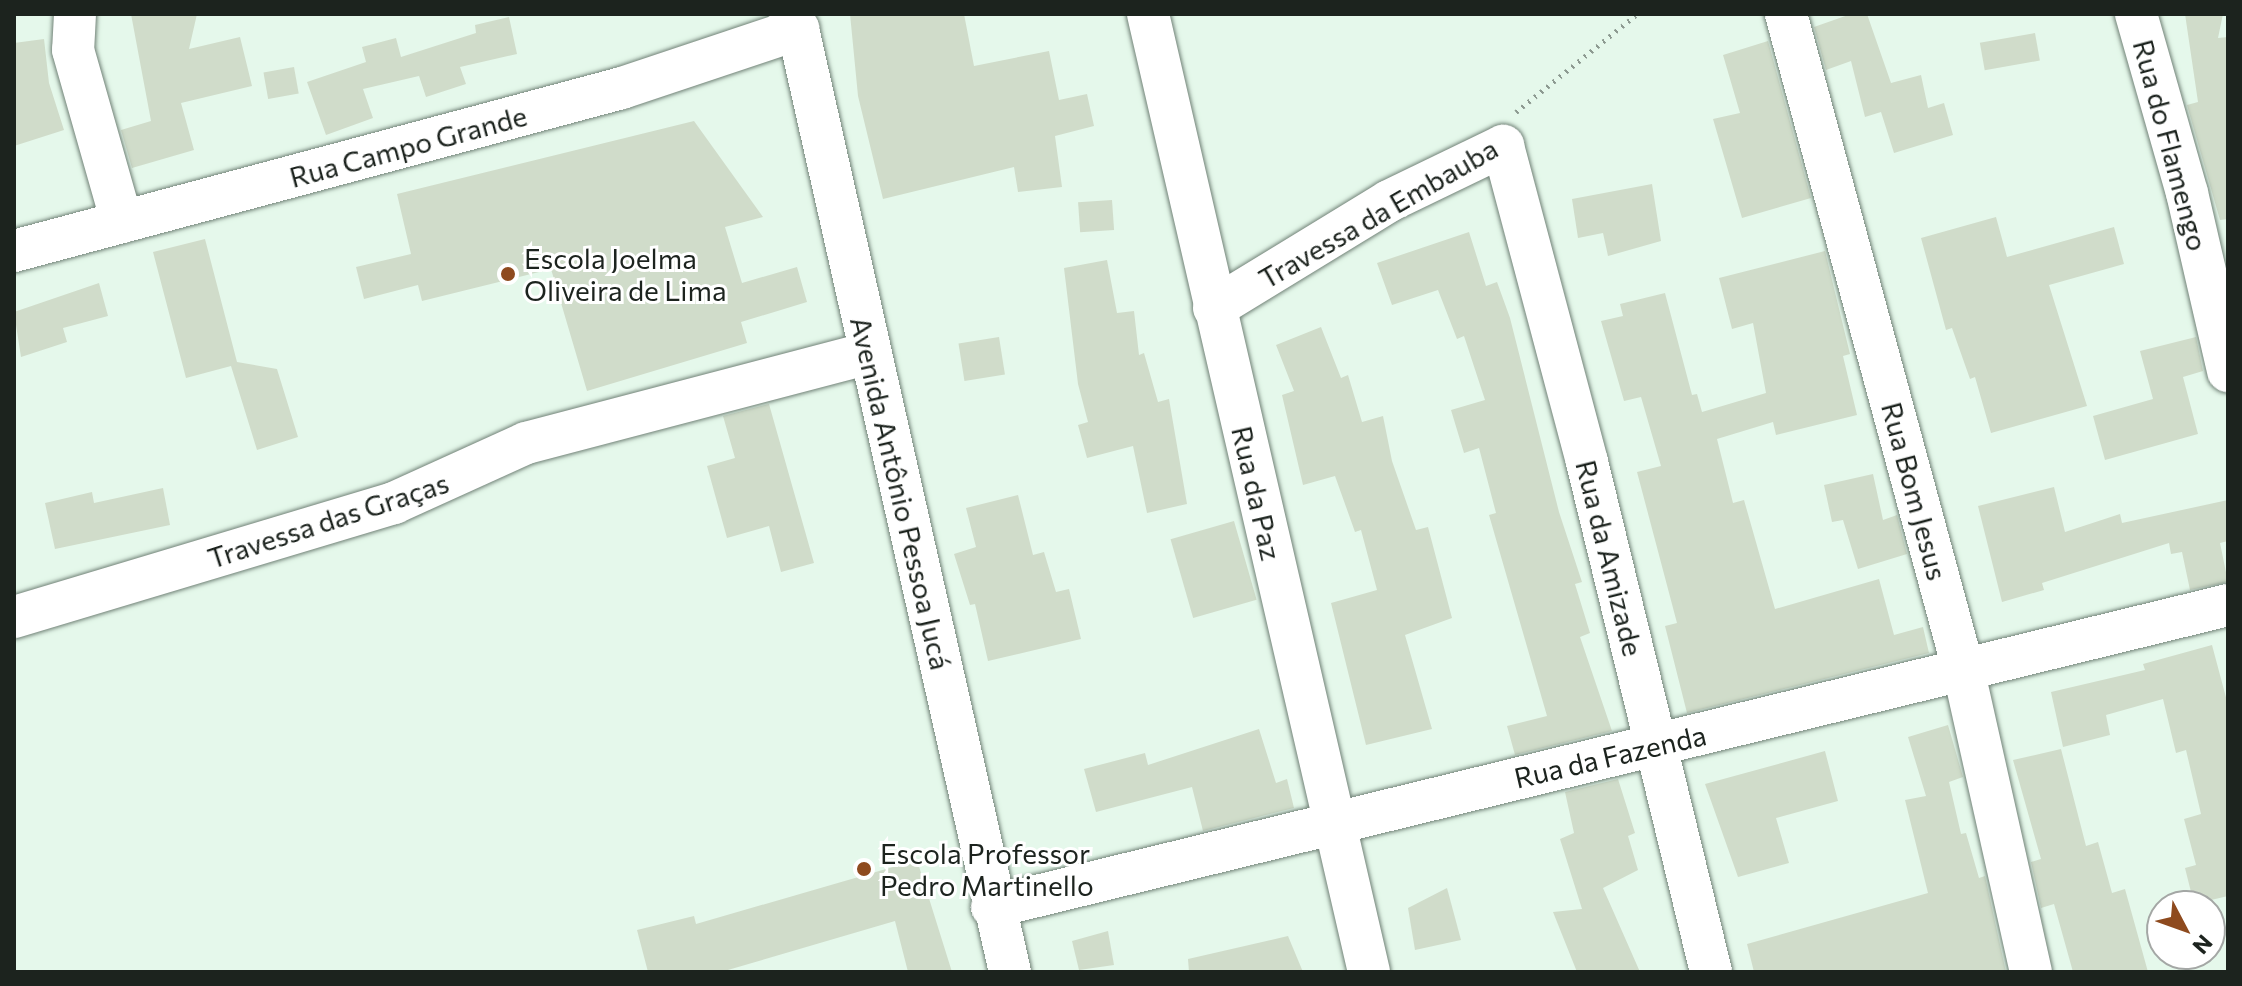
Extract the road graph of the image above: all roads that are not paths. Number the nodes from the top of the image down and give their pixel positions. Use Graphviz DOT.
graph roads {
  1 [pos="75,14"];
  2 [pos="1148,14"];
  3 [pos="1786,14"];
  4 [pos="2136,14"];
  5 [pos="794,22"];
  6 [pos="1503,146"];
  7 [pos="122,222"];
  8 [pos="14,251"];
  9 [pos="1214,308"];
  10 [pos="870,353"];
  11 [pos="2228,371"];
  12 [pos="2228,605"];
  13 [pos="14,617"];
  14 [pos="1963,668"];
  15 [pos="1655,746"];
  16 [pos="1333,821"];
  17 [pos="992,907"];
  18 [pos="1010,972"];
  19 [pos="1369,972"];
  20 [pos="1711,972"];
  21 [pos="2031,972"];
  1 -- 7 [label="street"];
  2 -- 9 [label="street, Rua da Paz"];
  3 -- 14 [label="street, Rua Bom Jesus"];
  4 -- 11 [label="street, Rua do Flamengo"];
  5 -- 7 [label="street, Rua Campo Grande"];
  5 -- 10 [label="street, Avenida Antônio Pessoa Jucá"];
  6 -- 9 [label="street, Travessa da Embauba"];
  6 -- 15 [label="street, Rua da Amizade"];
  7 -- 8 [label="street, Rua Campo Grande"];
  9 -- 16 [label="street, Rua da Paz"];
  10 -- 13 [label="street, Travessa das Graças"];
  10 -- 17 [label="street, Avenida Antônio Pessoa Jucá"];
  12 -- 14 [label="street, Rua da Fazenda"];
  14 -- 15 [label="street, Rua da Fazenda"];
  14 -- 21 [label="street, Rua Bom Jesus"];
  15 -- 16 [label="street, Rua da Fazenda"];
  15 -- 20 [label="street, Rua da Amizade"];
  16 -- 17 [label="street, Rua da Fazenda"];
  16 -- 19 [label="street, Rua da Paz"];
  17 -- 18 [label="street, Avenida Antônio Pessoa Jucá"];
}
